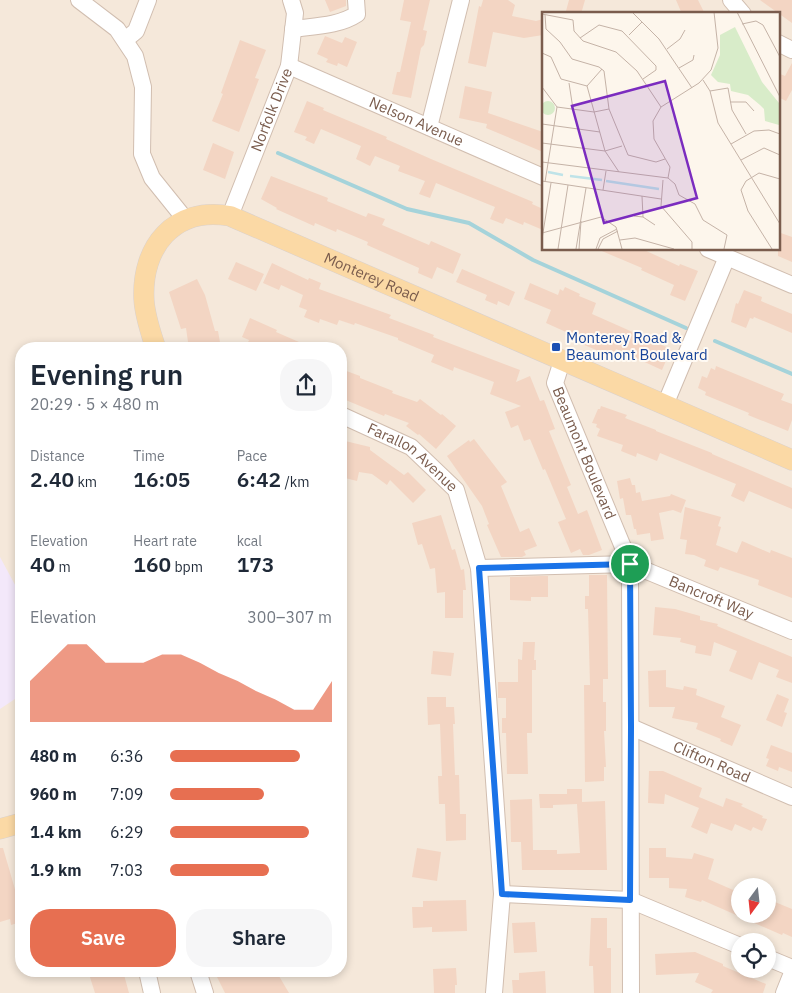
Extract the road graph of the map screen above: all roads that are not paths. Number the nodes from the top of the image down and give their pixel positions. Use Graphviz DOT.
graph roads {
  1 [pos="79,0"];
  2 [pos="148,0"];
  3 [pos="292,0"];
  4 [pos="356,0"];
  5 [pos="461,0"];
  6 [pos="731,0"];
  7 [pos="741,12"];
  8 [pos="293,28"];
  9 [pos="124,40"];
  10 [pos="780,44"];
  11 [pos="792,50"];
  12 [pos="289,66"];
  13 [pos="429,127"];
  14 [pos="542,177"];
  15 [pos="230,216"];
  16 [pos="185,219"];
  17 [pos="710,250"];
  18 [pos="727,257"];
  19 [pos="792,285"];
  20 [pos="154,342"];
  21 [pos="562,361"];
  22 [pos="665,405"];
  23 [pos="347,418"];
  24 [pos="792,460"];
  25 [pos="630,564"];
  26 [pos="479,568"];
  27 [pos="792,631"];
  28 [pos="631,727"];
  29 [pos="792,797"];
  30 [pos="15,824"];
  31 [pos="0,829"];
  32 [pos="502,894"];
  33 [pos="630,900"];
  34 [pos="731,942"];
  35 [pos="776,961"];
  36 [pos="792,968"];
  37 [pos="792,974"];
  38 [pos="148,977"];
  39 [pos="200,977"];
  40 [pos="152,993"];
  41 [pos="204,993"];
  42 [pos="494,993"];
  43 [pos="631,993"];
  44 [pos="784,993"];
  1 -- 9 [label="street"];
  2 -- 9 [label="street"];
  3 -- 8 [label="street, Norfolk Drive"];
  4 -- 8 [label="street"];
  5 -- 13 [label="street"];
  6 -- 7 [label="street"];
  8 -- 12 [label="street, Norfolk Drive"];
  9 -- 16 [label="street"];
  10 -- 11 [label="street"];
  12 -- 13 [label="street, Nelson Avenue"];
  12 -- 15 [label="street, Norfolk Drive"];
  13 -- 14 [label="street, Nelson Avenue"];
  15 -- 16 [label="main road, Monterey Road"];
  15 -- 21 [label="main road, Monterey Road"];
  16 -- 20 [label="main road"];
  17 -- 18 [label="street"];
  18 -- 19 [label="street"];
  18 -- 22 [label="street"];
  21 -- 22 [label="main road, Monterey Road"];
  21 -- 25 [label="street, Beaumont Boulevard"];
  22 -- 24 [label="main road, Monterey Road"];
  23 -- 26 [label="street, Farallon Avenue"];
  25 -- 26 [label="street, Bancroft Way"];
  25 -- 27 [label="street, Bancroft Way"];
  25 -- 28 [label="street, Beaumont Boulevard"];
  26 -- 32 [label="street, Farallon Avenue"];
  28 -- 29 [label="street, Clifton Road"];
  28 -- 33 [label="street, Beaumont Boulevard"];
  30 -- 31 [label="main road"];
  32 -- 33 [label="street"];
  32 -- 42 [label="street, Farallon Avenue"];
  33 -- 34 [label="street"];
  33 -- 43 [label="street, Beaumont Boulevard"];
  35 -- 36 [label="street"];
  37 -- 44 [label="street"];
  38 -- 40 [label="street"];
  39 -- 41 [label="street"];
}
